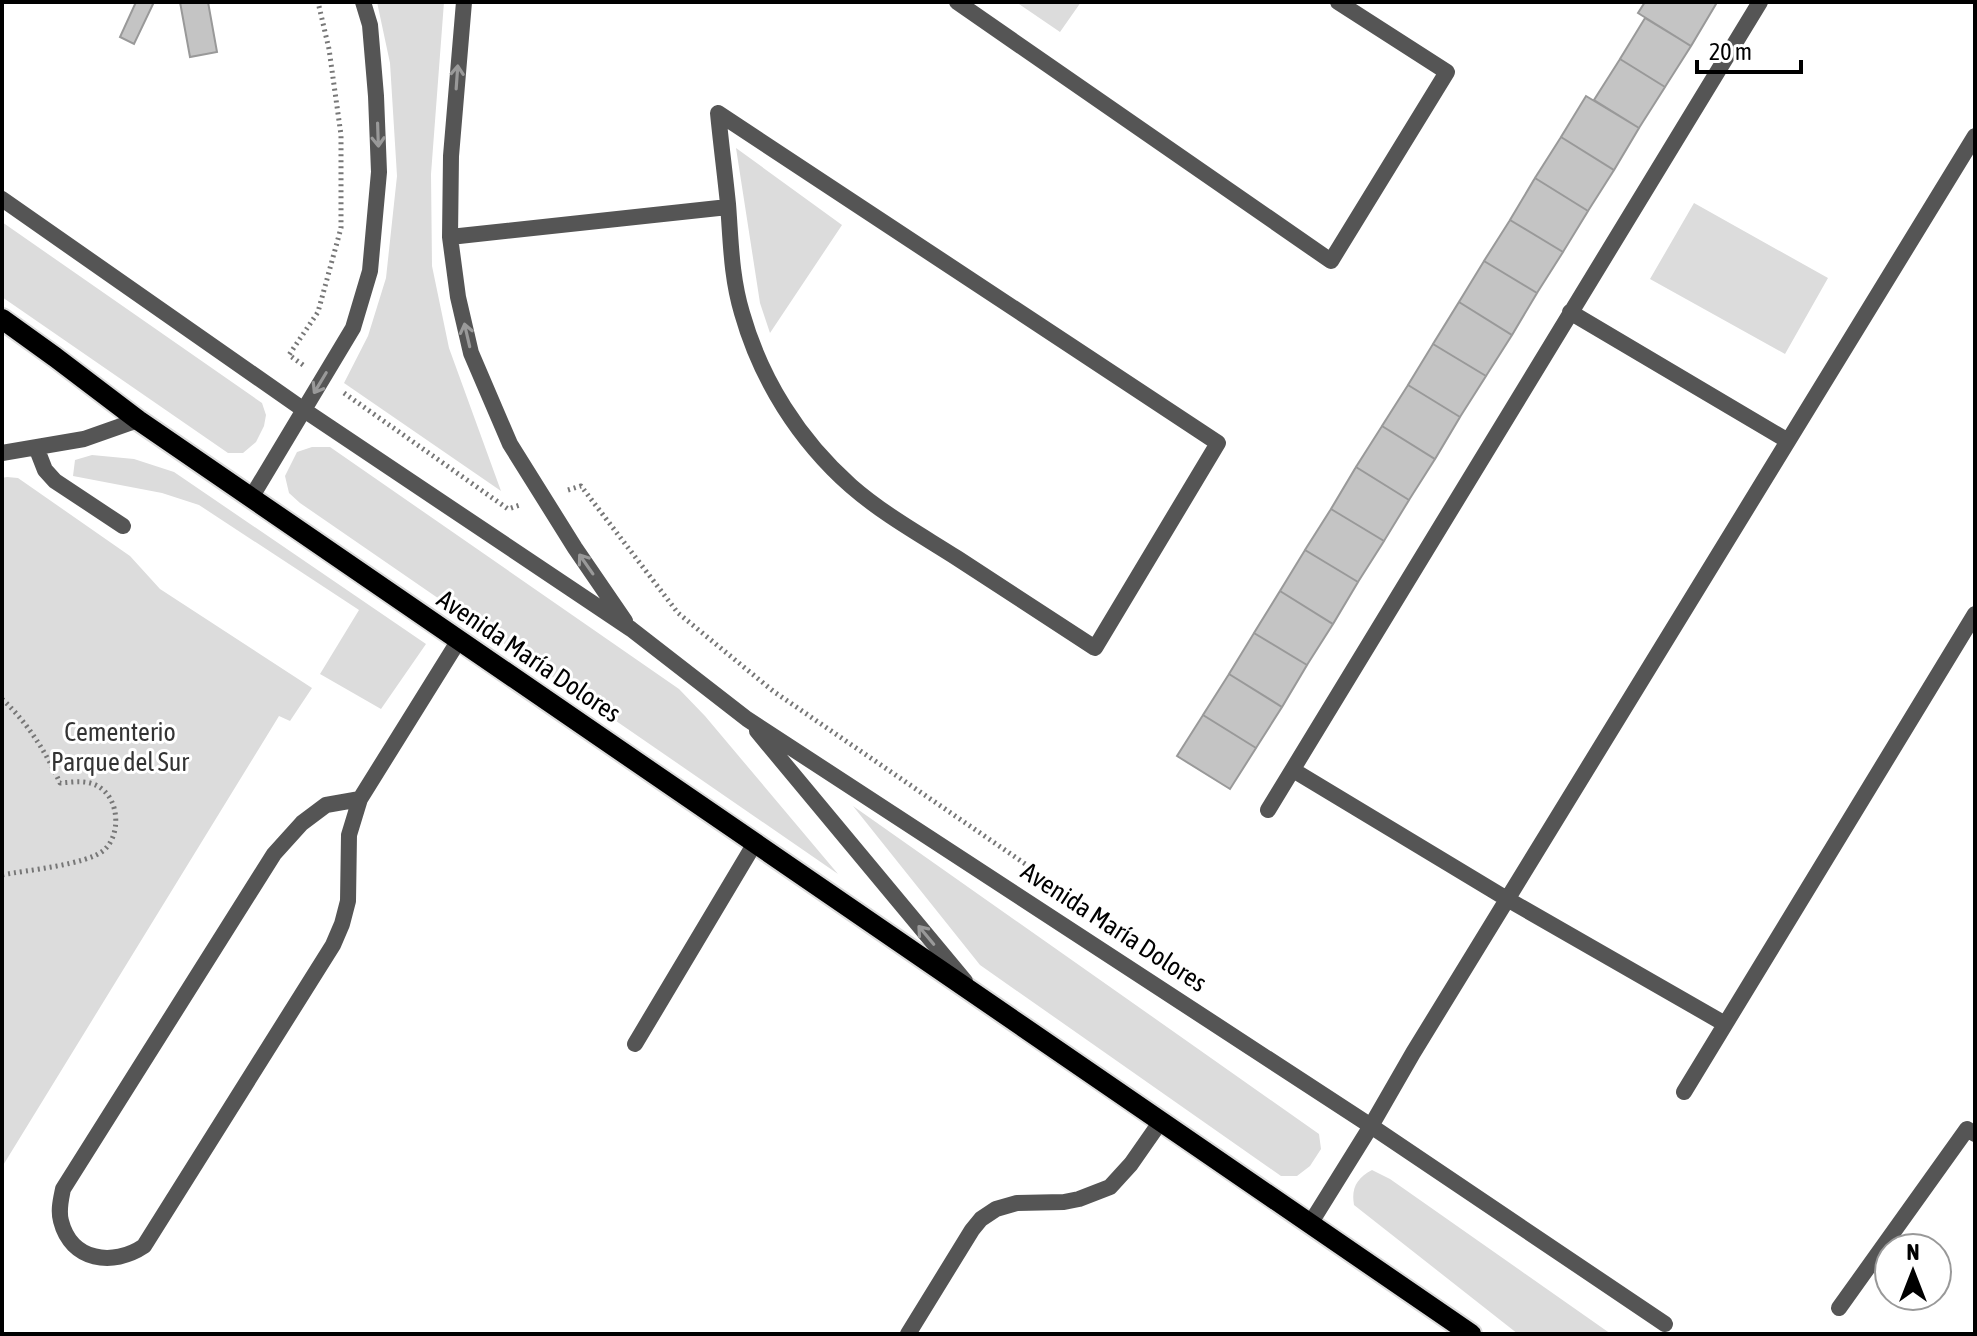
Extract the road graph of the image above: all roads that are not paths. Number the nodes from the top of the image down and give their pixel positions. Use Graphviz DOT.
graph roads {
  1 [pos="363,2"];
  2 [pos="464,2"];
  3 [pos="957,2"];
  4 [pos="1338,2"];
  5 [pos="1760,2"];
  6 [pos="1975,136"];
  7 [pos="2,199"];
  8 [pos="728,207"];
  9 [pos="450,237"];
  10 [pos="1570,312"];
  11 [pos="2,319"];
  12 [pos="2,337"];
  13 [pos="55,357"];
  14 [pos="304,410"];
  15 [pos="138,420"];
  16 [pos="1788,441"];
  17 [pos="36,447"];
  18 [pos="2,453"];
  19 [pos="251,498"];
  20 [pos="123,526"];
  21 [pos="1975,614"];
  22 [pos="631,629"];
  23 [pos="459,640"];
  24 [pos="747,719"];
  25 [pos="1293,770"];
  26 [pos="360,799"];
  27 [pos="1268,810"];
  28 [pos="755,843"];
  29 [pos="1507,899"];
  30 [pos="976,995"];
  31 [pos="1725,1024"];
  32 [pos="635,1044"];
  33 [pos="1684,1092"];
  34 [pos="1161,1121"];
  35 [pos="1371,1126"];
  36 [pos="1975,1134"];
  37 [pos="1310,1224"];
  38 [pos="1839,1308"];
  39 [pos="1665,1324"];
  40 [pos="908,1334"];
  41 [pos="1471,1334"];
  1 -- 14 [label="street, one-way"];
  9 -- 2 [label="street, one-way"];
  3 -- 4 [label="street"];
  5 -- 10 [label="street"];
  6 -- 16 [label="street"];
  7 -- 14 [label="street, Avenida María Dolores"];
  8 -- 8 [label="street"];
  8 -- 9 [label="street"];
  22 -- 9 [label="street, one-way"];
  10 -- 16 [label="street"];
  10 -- 25 [label="street"];
  11 -- 13 [label="main road, Avenida María Dolores"];
  12 -- 13 [label="main road, Avenida María Dolores"];
  13 -- 15 [label="main road, Avenida María Dolores"];
  14 -- 19 [label="street"];
  14 -- 22 [label="street, Avenida María Dolores"];
  15 -- 17 [label="street"];
  15 -- 19 [label="main road, Avenida María Dolores"];
  16 -- 29 [label="street"];
  17 -- 18 [label="street"];
  17 -- 20 [label="street"];
  19 -- 23 [label="main road, Avenida María Dolores"];
  21 -- 31 [label="street"];
  22 -- 24 [label="street, Avenida María Dolores"];
  23 -- 26 [label="street"];
  23 -- 28 [label="main road, Avenida María Dolores"];
  30 -- 24 [label="street, Avenida María Dolores, one-way"];
  24 -- 35 [label="street, Avenida María Dolores"];
  25 -- 27 [label="street"];
  25 -- 29 [label="street"];
  26 -- 26 [label="street"];
  28 -- 30 [label="main road, Avenida María Dolores"];
  28 -- 32 [label="street"];
  29 -- 31 [label="street"];
  29 -- 35 [label="street"];
  30 -- 34 [label="main road, Avenida María Dolores"];
  31 -- 33 [label="street"];
  34 -- 37 [label="main road, Avenida María Dolores"];
  34 -- 40 [label="street"];
  35 -- 37 [label="street"];
  35 -- 39 [label="street, Avenida María Dolores"];
  36 -- 38 [label="street"];
  37 -- 41 [label="main road, Avenida María Dolores"];
}
